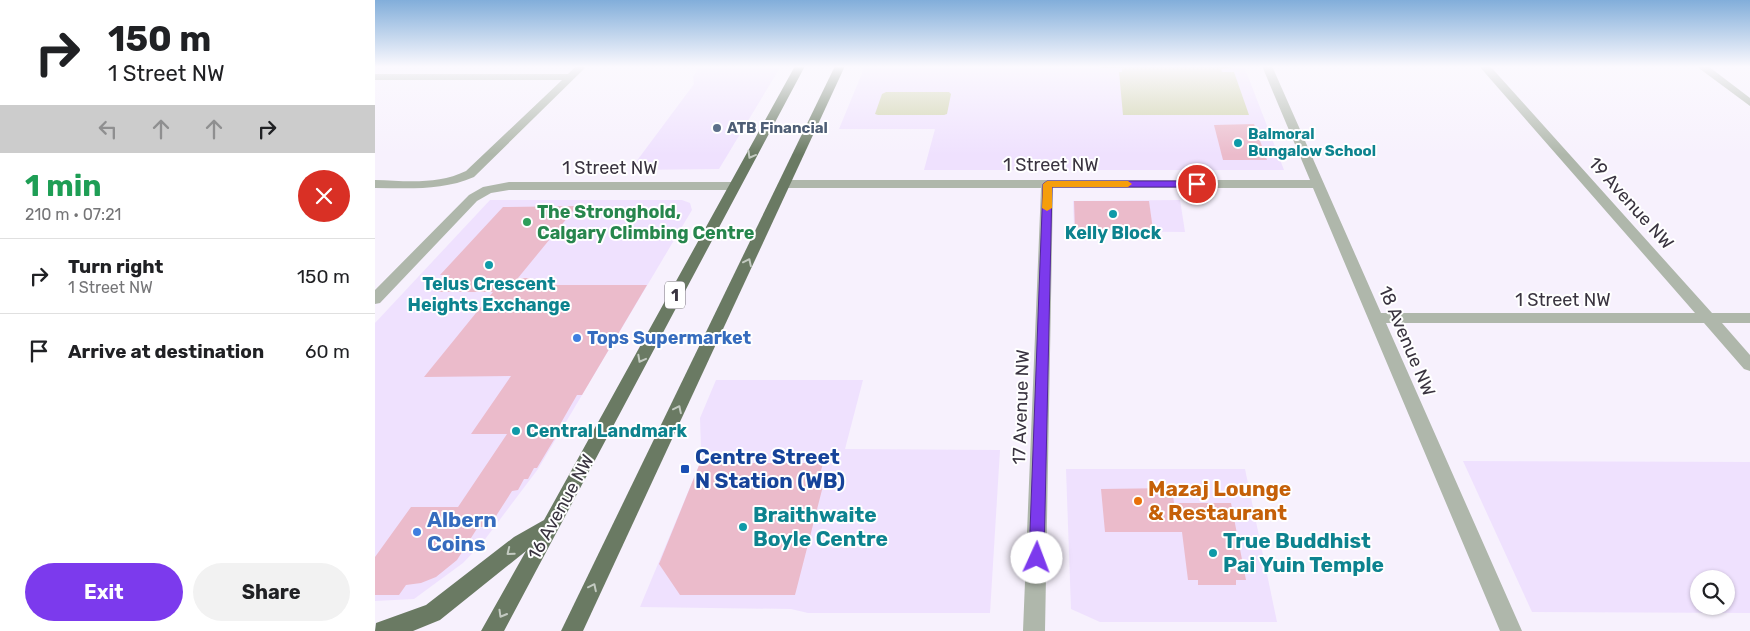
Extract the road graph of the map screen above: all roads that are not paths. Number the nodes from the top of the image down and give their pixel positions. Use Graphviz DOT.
graph roads {
  1 [pos="551,95"];
  2 [pos="784,95"];
  3 [pos="826,95"];
  4 [pos="1280,95"];
  5 [pos="1510,95"];
  6 [pos="1740,95"];
  7 [pos="1750,103"];
  8 [pos="375,184"];
  9 [pos="785,184"];
  10 [pos="1047,184"];
  11 [pos="1318,184"];
  12 [pos="733,186"];
  13 [pos="375,300"];
  14 [pos="1376,318"];
  15 [pos="1709,318"];
  16 [pos="1750,318"];
  17 [pos="1750,365"];
  18 [pos="551,526"];
  19 [pos="384,631"];
  20 [pos="492,631"];
  21 [pos="572,631"];
  22 [pos="1034,631"];
  23 [pos="1511,631"];
  1 -- 8 [label="street"];
  2 -- 12 [label="highway, 16 Avenue NW / 1, one-way"];
  3 -- 9 [label="highway"];
  4 -- 11 [label="street, 18 Avenue NW"];
  5 -- 15 [label="street, 19 Avenue NW"];
  6 -- 7 [label="street"];
  9 -- 10 [label="street, 1 Street NW"];
  21 -- 9 [label="highway, one-way"];
  10 -- 11 [label="street, 1 Street NW"];
  10 -- 22 [label="street, 17 Avenue NW"];
  11 -- 14 [label="street, 18 Avenue NW"];
  12 -- 13 [label="street, 1 Street NW"];
  12 -- 18 [label="highway, 16 Avenue NW / 1, one-way"];
  14 -- 15 [label="street, 1 Street NW"];
  14 -- 23 [label="street, 18 Avenue NW"];
  15 -- 16 [label="street, 1 Street NW"];
  15 -- 17 [label="street, 19 Avenue NW"];
  18 -- 19 [label="highway, one-way"];
  18 -- 20 [label="highway, 16 Avenue NW / 1, one-way"];
}
